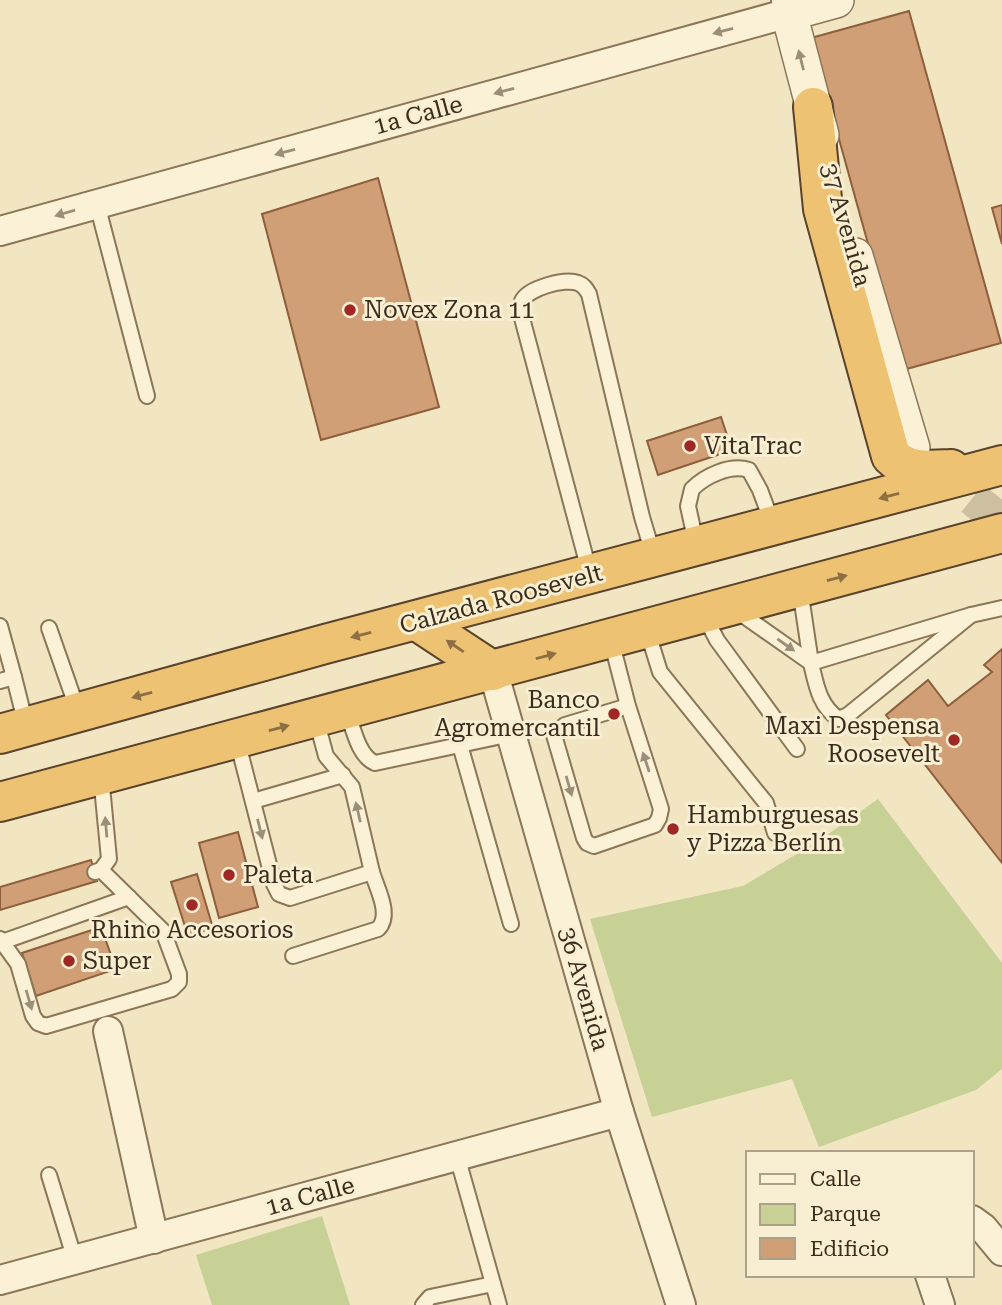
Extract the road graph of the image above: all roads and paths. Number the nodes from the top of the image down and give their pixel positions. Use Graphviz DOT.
graph roads {
  1 [pos="836,0"];
  2 [pos="787,6"];
  3 [pos="813,107"];
  4 [pos="97,204"];
  5 [pos="0,231"];
  6 [pos="147,396"];
  7 [pos="912,448"];
  8 [pos="993,467"];
  9 [pos="774,526"];
  10 [pos="1002,533"];
  11 [pos="697,547"];
  12 [pos="655,558"];
  13 [pos="590,575"];
  14 [pos="800,588"];
  15 [pos="1002,608"];
  16 [pos="717,610"];
  17 [pos="971,615"];
  18 [pos="417,621"];
  19 [pos="0,626"];
  20 [pos="49,628"];
  21 [pos="647,629"];
  22 [pos="610,639"];
  23 [pos="811,663"];
  24 [pos="493,671"];
  25 [pos="7,679"];
  26 [pos="628,706"];
  27 [pos="79,712"];
  28 [pos="331,714"];
  29 [pos="13,730"];
  30 [pos="511,734"];
  31 [pos="236,739"];
  32 [pos="460,745"];
  33 [pos="797,750"];
  34 [pos="101,775"];
  35 [pos="343,775"];
  36 [pos="253,801"];
  37 [pos="0,802"];
  38 [pos="775,833"];
  39 [pos="372,872"];
  40 [pos="129,897"];
  41 [pos="511,924"];
  42 [pos="1,941"];
  43 [pos="293,957"];
  44 [pos="107,1031"];
  45 [pos="620,1112"];
  46 [pos="457,1156"];
  47 [pos="49,1175"];
  48 [pos="974,1221"];
  49 [pos="154,1239"];
  50 [pos="1002,1251"];
  51 [pos="75,1260"];
  52 [pos="931,1277"];
  53 [pos="0,1280"];
  54 [pos="493,1284"];
  55 [pos="423,1305"];
  56 [pos="499,1305"];
  57 [pos="681,1305"];
  58 [pos="940,1305"];
  1 -- 2 [label="street, 1a Calle"];
  3 -- 2 [label="street, 37 Avenida, one-way"];
  2 -- 4 [label="street, 1a Calle, one-way"];
  3 -- 7 [label="street, 37 Avenida"];
  3 -- 8 [label="highway"];
  4 -- 5 [label="street, 1a Calle, one-way"];
  4 -- 6 [label="lane"];
  8 -- 9 [label="highway, Calzada Roosevelt, one-way"];
  9 -- 11 [label="highway, Calzada Roosevelt"];
  9 -- 11 [label="lane"];
  14 -- 10 [label="highway, one-way"];
  11 -- 12 [label="highway, Calzada Roosevelt"];
  12 -- 13 [label="highway, Calzada Roosevelt"];
  12 -- 13 [label="lane"];
  13 -- 18 [label="highway, Calzada Roosevelt"];
  14 -- 16 [label="highway"];
  14 -- 23 [label="lane"];
  15 -- 17 [label="lane"];
  16 -- 21 [label="highway"];
  16 -- 23 [label="lane, one-way"];
  16 -- 33 [label="lane"];
  17 -- 23 [label="lane"];
  17 -- 23 [label="lane"];
  24 -- 18 [label="highway, one-way"];
  18 -- 27 [label="highway, Calzada Roosevelt, one-way"];
  19 -- 25 [label="lane"];
  20 -- 27 [label="lane"];
  21 -- 22 [label="highway"];
  21 -- 38 [label="lane"];
  24 -- 22 [label="highway, one-way"];
  22 -- 26 [label="lane"];
  24 -- 28 [label="highway"];
  24 -- 30 [label="street, 36 Avenida"];
  25 -- 29 [label="lane"];
  26 -- 26 [label="lane, one-way"];
  27 -- 29 [label="highway, Calzada Roosevelt"];
  31 -- 28 [label="highway, one-way"];
  28 -- 32 [label="lane"];
  28 -- 35 [label="lane"];
  30 -- 32 [label="lane"];
  30 -- 45 [label="street, 36 Avenida"];
  31 -- 34 [label="highway"];
  31 -- 36 [label="lane"];
  32 -- 41 [label="lane"];
  34 -- 37 [label="highway"];
  40 -- 34 [label="lane, one-way"];
  35 -- 36 [label="lane"];
  39 -- 35 [label="lane, one-way"];
  36 -- 39 [label="lane, one-way"];
  39 -- 43 [label="lane"];
  40 -- 42 [label="lane"];
  42 -- 40 [label="lane, one-way"];
  44 -- 49 [label="street"];
  45 -- 46 [label="street, 1a Calle"];
  45 -- 57 [label="street, 36 Avenida"];
  46 -- 49 [label="street, 1a Calle"];
  46 -- 54 [label="lane"];
  47 -- 51 [label="lane"];
  48 -- 50 [label="street"];
  49 -- 51 [label="street, 1a Calle"];
  51 -- 53 [label="street, 1a Calle"];
  52 -- 58 [label="street"];
  54 -- 55 [label="lane"];
  54 -- 56 [label="lane"];
}
